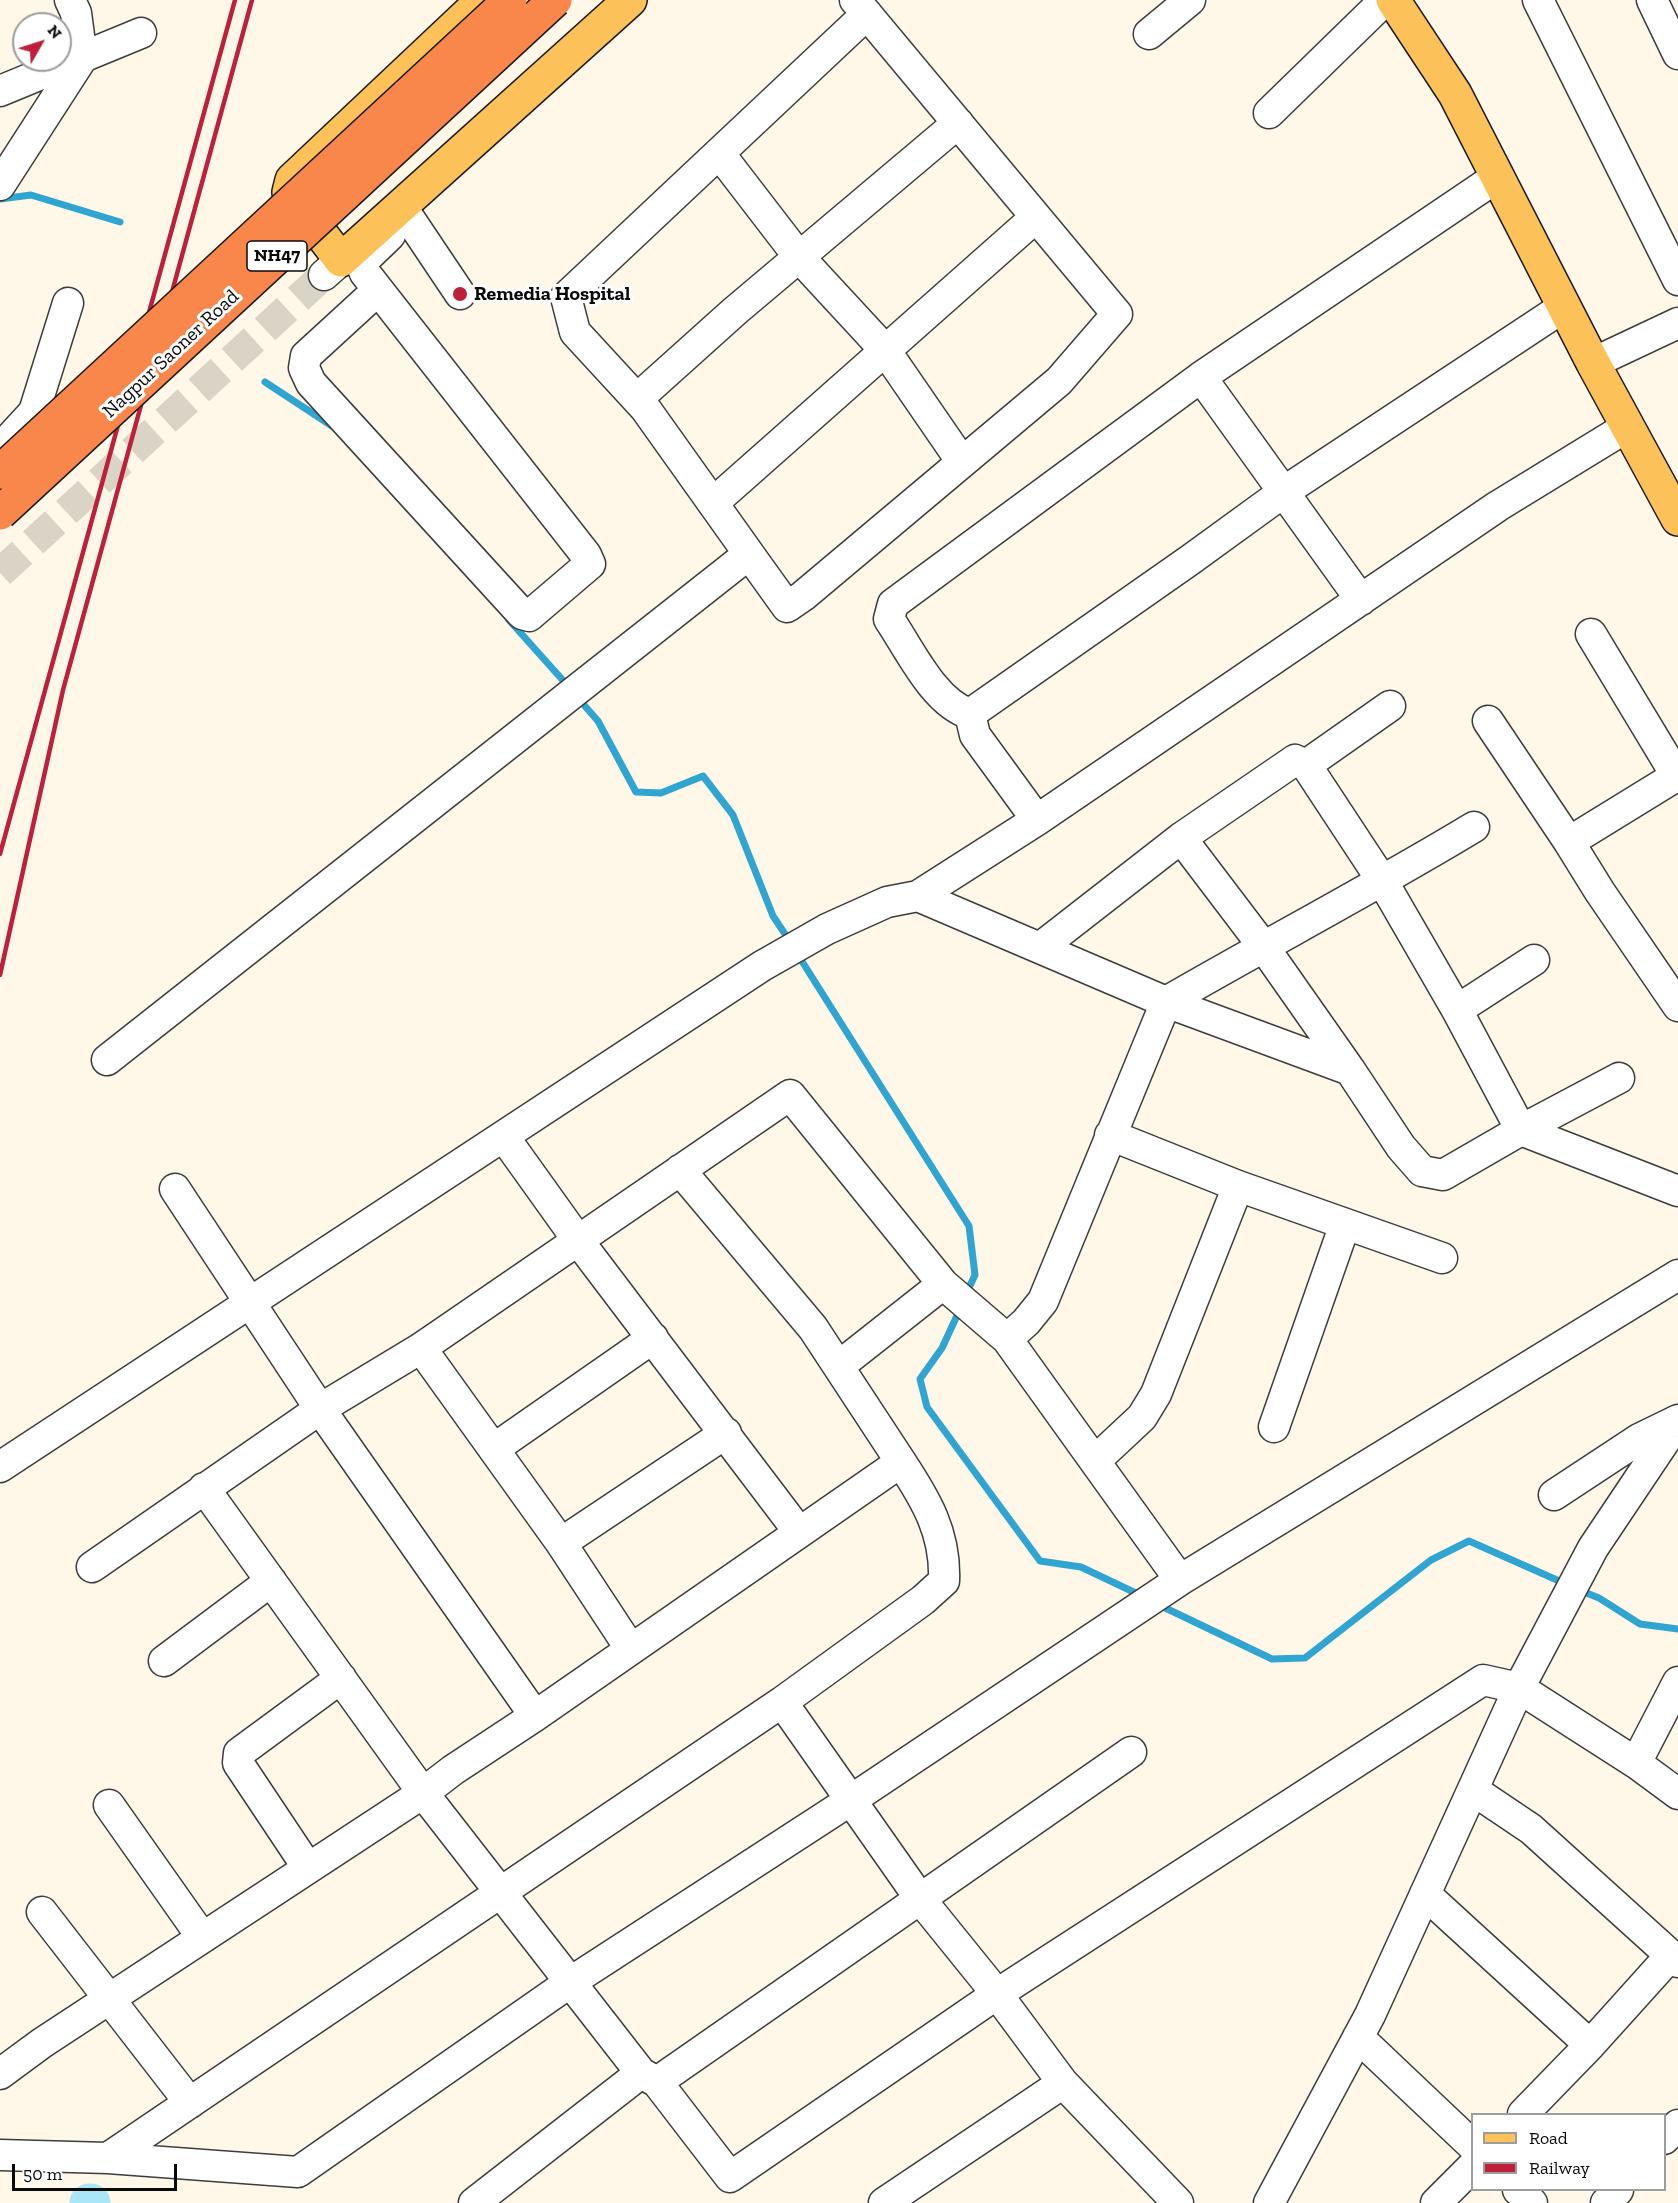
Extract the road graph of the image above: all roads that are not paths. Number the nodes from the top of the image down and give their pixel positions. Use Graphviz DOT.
graph roads {
  1 [pos="70,0"];
  2 [pos="483,0"];
  3 [pos="510,0"];
  4 [pos="555,0"];
  5 [pos="630,0"];
  6 [pos="1190,0"];
  7 [pos="1384,0"];
  8 [pos="1393,0"];
  9 [pos="1538,0"];
  10 [pos="1652,0"];
  11 [pos="861,7"];
  12 [pos="141,33"];
  13 [pos="1149,34"];
  14 [pos="1678,54"];
  15 [pos="82,57"];
  16 [pos="0,91"];
  17 [pos="1269,113"];
  18 [pos="958,123"];
  19 [pos="719,153"];
  20 [pos="452,160"];
  21 [pos="1497,177"];
  22 [pos="0,185"];
  23 [pos="1036,217"];
  24 [pos="409,219"];
  25 [pos="799,257"];
  26 [pos="1678,280"];
  27 [pos="378,290"];
  28 [pos="460,294"];
  29 [pos="68,303"];
  30 [pos="1565,306"];
  31 [pos="1678,323"];
  32 [pos="885,350"];
  33 [pos="1593,363"];
  34 [pos="1201,377"];
  35 [pos="637,399"];
  36 [pos="1627,427"];
  37 [pos="0,449"];
  38 [pos="962,462"];
  39 [pos="0,472"];
  40 [pos="1285,491"];
  41 [pos="713,503"];
  42 [pos="0,513"];
  43 [pos="1678,519"];
  44 [pos="749,554"];
  45 [pos="1361,600"];
  46 [pos="1591,634"];
  47 [pos="1390,706"];
  48 [pos="970,714"];
  49 [pos="1488,721"];
  50 [pos="1306,765"];
  51 [pos="1677,775"];
  52 [pos="1037,820"];
  53 [pos="1473,827"];
  54 [pos="1181,838"];
  55 [pos="1569,842"];
  56 [pos="1383,882"];
  57 [pos="918,896"];
  58 [pos="1263,946"];
  59 [pos="1041,947"];
  60 [pos="1534,960"];
  61 [pos="1166,1002"];
  62 [pos="1678,1006"];
  63 [pos="1457,1010"];
  64 [pos="107,1060"];
  65 [pos="1350,1070"];
  66 [pos="1619,1078"];
  67 [pos="1521,1130"];
  68 [pos="1110,1135"];
  69 [pos="504,1137"];
  70 [pos="680,1170"];
  71 [pos="1238,1186"];
  72 [pos="175,1189"];
  73 [pos="1678,1191"];
  74 [pos="1345,1224"];
  75 [pos="578,1239"];
  76 [pos="1442,1258"];
  77 [pos="1678,1275"];
  78 [pos="943,1284"];
  79 [pos="250,1304"];
  80 [pos="997,1331"];
  81 [pos="654,1338"];
  82 [pos="422,1348"];
  83 [pos="839,1366"];
  84 [pos="320,1409"];
  85 [pos="1274,1427"];
  86 [pos="726,1433"];
  87 [pos="495,1448"];
  88 [pos="1096,1460"];
  89 [pos="901,1462"];
  90 [pos="0,1467"];
  91 [pos="204,1488"];
  92 [pos="1554,1495"];
  93 [pos="799,1532"];
  94 [pos="561,1543"];
  95 [pos="92,1567"];
  96 [pos="1180,1580"];
  97 [pos="271,1581"];
  98 [pos="630,1648"];
  99 [pos="164,1661"];
  100 [pos="341,1678"];
  101 [pos="1678,1682"];
  102 [pos="1519,1688"];
  103 [pos="782,1702"];
  104 [pos="535,1716"];
  105 [pos="1131,1752"];
  106 [pos="1636,1763"];
  107 [pos="1473,1790"];
  108 [pos="423,1793"];
  109 [pos="1678,1794"];
  110 [pos="851,1800"];
  111 [pos="109,1804"];
  112 [pos="308,1868"];
  113 [pos="500,1894"];
  114 [pos="1425,1894"];
  115 [pos="921,1900"];
  116 [pos="42,1912"];
  117 [pos="202,1937"];
  118 [pos="1674,1959"];
  119 [pos="569,1983"];
  120 [pos="997,1994"];
  121 [pos="109,1999"];
  122 [pos="1358,2037"];
  123 [pos="1590,2045"];
  124 [pos="0,2074"];
  125 [pos="649,2077"];
  126 [pos="1063,2083"];
  127 [pos="190,2103"];
  128 [pos="1525,2113"];
  129 [pos="1678,2125"];
  130 [pos="1666,2138"];
  131 [pos="1471,2143"];
  132 [pos="0,2155"];
  133 [pos="108,2158"];
  134 [pos="1471,2169"];
  135 [pos="1519,2191"];
  136 [pos="1617,2191"];
  137 [pos="474,2203"];
  138 [pos="884,2203"];
  139 [pos="1178,2203"];
  140 [pos="1269,2203"];
  141 [pos="1436,2203"];
  142 [pos="1532,2203"];
  143 [pos="1606,2203"];
  1 -- 15 [label="street"];
  2 -- 20 [label="main road"];
  3 -- 39 [label="highway, Nagpur Saoner Road / NH47, bridge"];
  4 -- 42 [label="highway, Nagpur Saoner Road / NH47, bridge"];
  5 -- 20 [label="main road"];
  6 -- 13 [label="street"];
  7 -- 17 [label="street"];
  8 -- 21 [label="main road"];
  9 -- 26 [label="street"];
  10 -- 14 [label="street"];
  11 -- 18 [label="street"];
  11 -- 19 [label="street"];
  12 -- 15 [label="street"];
  15 -- 16 [label="street"];
  15 -- 22 [label="street"];
  18 -- 23 [label="street"];
  18 -- 25 [label="street"];
  19 -- 25 [label="street"];
  19 -- 35 [label="street"];
  20 -- 24 [label="street"];
  21 -- 30 [label="main road"];
  21 -- 34 [label="street"];
  23 -- 32 [label="street"];
  23 -- 38 [label="street"];
  24 -- 27 [label="street"];
  24 -- 28 [label="street"];
  25 -- 32 [label="street"];
  25 -- 35 [label="street"];
  27 -- 27 [label="street"];
  29 -- 37 [label="street"];
  30 -- 33 [label="main road"];
  30 -- 40 [label="street"];
  31 -- 33 [label="street"];
  32 -- 38 [label="street"];
  32 -- 41 [label="street"];
  33 -- 36 [label="main road"];
  34 -- 40 [label="street"];
  34 -- 48 [label="street"];
  35 -- 41 [label="street"];
  36 -- 43 [label="main road"];
  36 -- 45 [label="street"];
  38 -- 44 [label="street"];
  40 -- 45 [label="street"];
  40 -- 48 [label="street"];
  41 -- 44 [label="street"];
  44 -- 64 [label="street"];
  45 -- 52 [label="street"];
  46 -- 51 [label="street"];
  47 -- 50 [label="street"];
  48 -- 52 [label="street"];
  49 -- 55 [label="street"];
  50 -- 54 [label="street"];
  50 -- 56 [label="street"];
  51 -- 55 [label="street"];
  52 -- 57 [label="street"];
  53 -- 56 [label="street"];
  54 -- 58 [label="street"];
  54 -- 59 [label="street"];
  55 -- 62 [label="street"];
  56 -- 58 [label="street"];
  56 -- 63 [label="street"];
  57 -- 59 [label="street"];
  57 -- 69 [label="street"];
  58 -- 61 [label="street"];
  58 -- 65 [label="street"];
  59 -- 61 [label="street"];
  60 -- 63 [label="street"];
  61 -- 65 [label="street"];
  61 -- 68 [label="street"];
  63 -- 67 [label="street"];
  65 -- 67 [label="street"];
  66 -- 67 [label="street"];
  67 -- 73 [label="street"];
  68 -- 71 [label="street"];
  68 -- 80 [label="street"];
  69 -- 75 [label="street"];
  69 -- 79 [label="street"];
  70 -- 75 [label="street"];
  70 -- 78 [label="street"];
  70 -- 83 [label="street"];
  71 -- 74 [label="street"];
  71 -- 88 [label="street"];
  72 -- 79 [label="street"];
  74 -- 76 [label="street"];
  74 -- 85 [label="street"];
  75 -- 81 [label="street"];
  75 -- 82 [label="street"];
  77 -- 96 [label="street"];
  78 -- 80 [label="street"];
  78 -- 83 [label="street"];
  79 -- 84 [label="street"];
  79 -- 90 [label="street"];
  80 -- 88 [label="street"];
  81 -- 86 [label="street"];
  81 -- 87 [label="street"];
  82 -- 84 [label="street"];
  82 -- 87 [label="street"];
  83 -- 89 [label="street"];
  84 -- 91 [label="street"];
  84 -- 104 [label="street"];
  86 -- 93 [label="street"];
  86 -- 94 [label="street"];
  87 -- 94 [label="street"];
  88 -- 96 [label="street"];
  89 -- 93 [label="street"];
  89 -- 103 [label="street"];
  91 -- 95 [label="street"];
  91 -- 97 [label="street"];
  92 -- 102 [label="street"];
  93 -- 98 [label="street"];
  94 -- 98 [label="street"];
  96 -- 110 [label="street"];
  97 -- 99 [label="street"];
  97 -- 100 [label="street"];
  98 -- 104 [label="street"];
  100 -- 108 [label="street"];
  100 -- 112 [label="street"];
  101 -- 106 [label="street"];
  102 -- 106 [label="street"];
  102 -- 107 [label="street"];
  102 -- 120 [label="street"];
  103 -- 110 [label="street"];
  103 -- 113 [label="street"];
  104 -- 108 [label="street"];
  105 -- 115 [label="street"];
  106 -- 109 [label="street"];
  107 -- 114 [label="street"];
  107 -- 118 [label="street"];
  108 -- 112 [label="street"];
  108 -- 113 [label="street"];
  110 -- 115 [label="street"];
  110 -- 119 [label="street"];
  111 -- 117 [label="street"];
  112 -- 117 [label="street"];
  113 -- 119 [label="street"];
  113 -- 127 [label="street"];
  114 -- 122 [label="street"];
  114 -- 123 [label="street"];
  115 -- 120 [label="street"];
  115 -- 125 [label="street"];
  116 -- 121 [label="street"];
  117 -- 121 [label="street"];
  118 -- 123 [label="street"];
  119 -- 125 [label="street"];
  119 -- 133 [label="street"];
  120 -- 125 [label="street"];
  120 -- 126 [label="street"];
  121 -- 124 [label="street"];
  121 -- 127 [label="street"];
  122 -- 131 [label="street"];
  122 -- 140 [label="street"];
  123 -- 128 [label="street"];
  125 -- 137 [label="street"];
  126 -- 138 [label="street"];
  126 -- 139 [label="street"];
  127 -- 133 [label="street"];
  129 -- 130 [label="street"];
  132 -- 133 [label="street"];
  134 -- 141 [label="street"];
  135 -- 142 [label="street"];
  136 -- 143 [label="street"];
}
